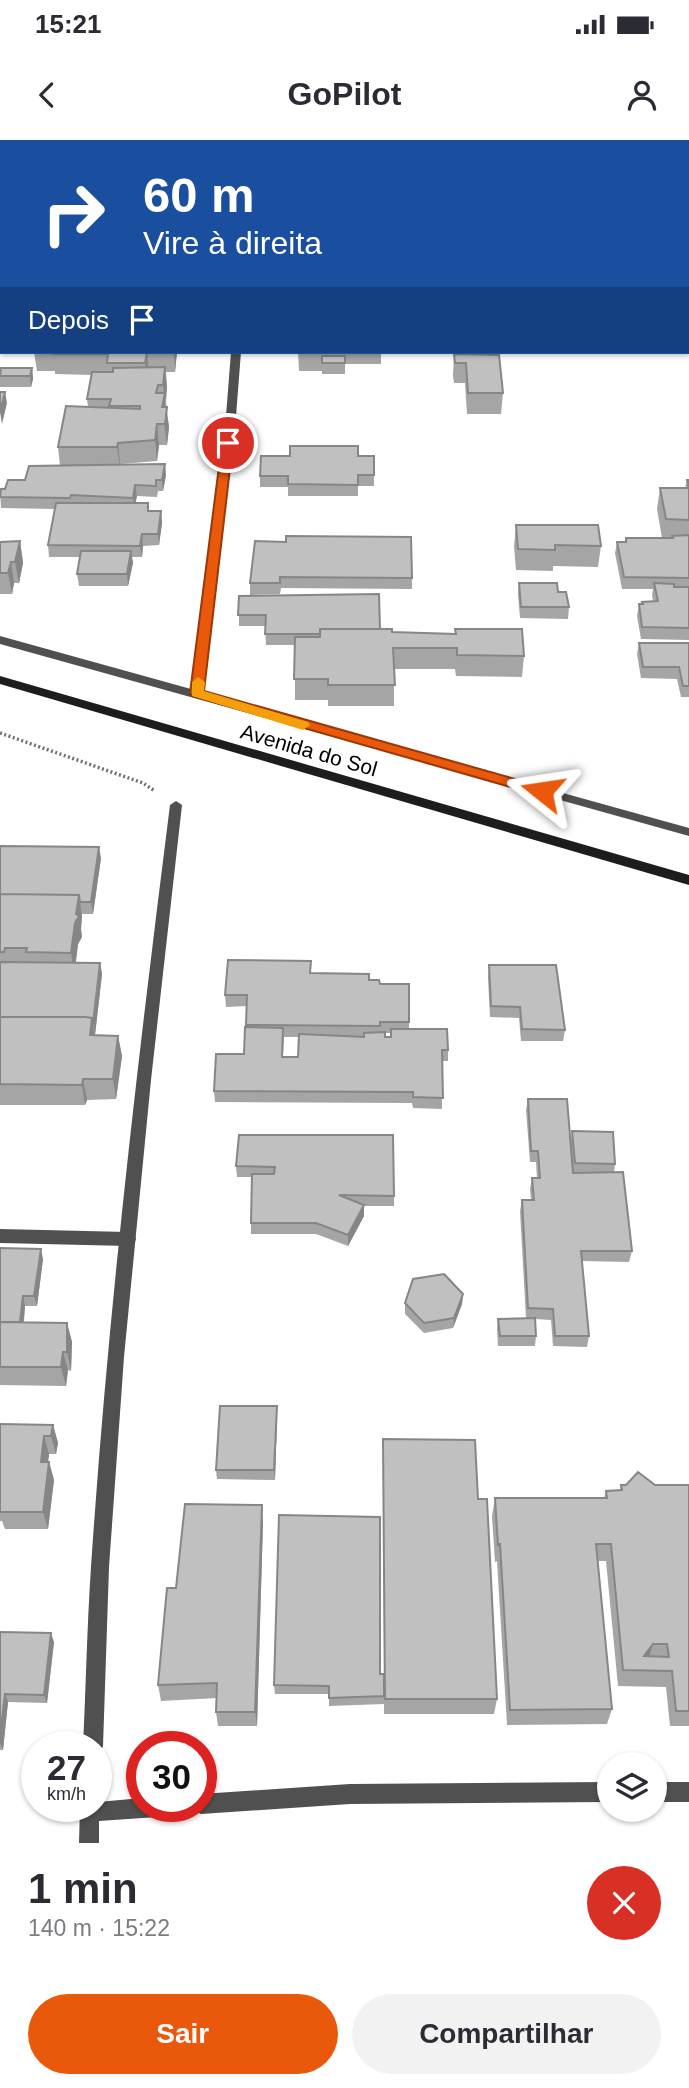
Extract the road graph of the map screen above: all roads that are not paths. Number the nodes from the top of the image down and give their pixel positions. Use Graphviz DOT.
graph roads {
  1 [pos="236,354"];
  2 [pos="0,640"];
  3 [pos="0,680"];
  4 [pos="197,693"];
  5 [pos="176,804"];
  6 [pos="689,832"];
  7 [pos="689,880"];
  8 [pos="0,1236"];
  9 [pos="128,1239"];
  10 [pos="94,1731"];
  11 [pos="597,1792"];
  12 [pos="667,1792"];
  13 [pos="689,1792"];
  14 [pos="217,1803"];
  15 [pos="90,1822"];
  16 [pos="89,1843"];
  1 -- 4 [label="street"];
  2 -- 4 [label="street"];
  3 -- 7 [label="street, Avenida do Sol"];
  4 -- 6 [label="street"];
  5 -- 9 [label="street"];
  8 -- 9 [label="street"];
  9 -- 10 [label="street"];
  11 -- 14 [label="street"];
  12 -- 13 [label="street"];
  15 -- 16 [label="street"];
}
